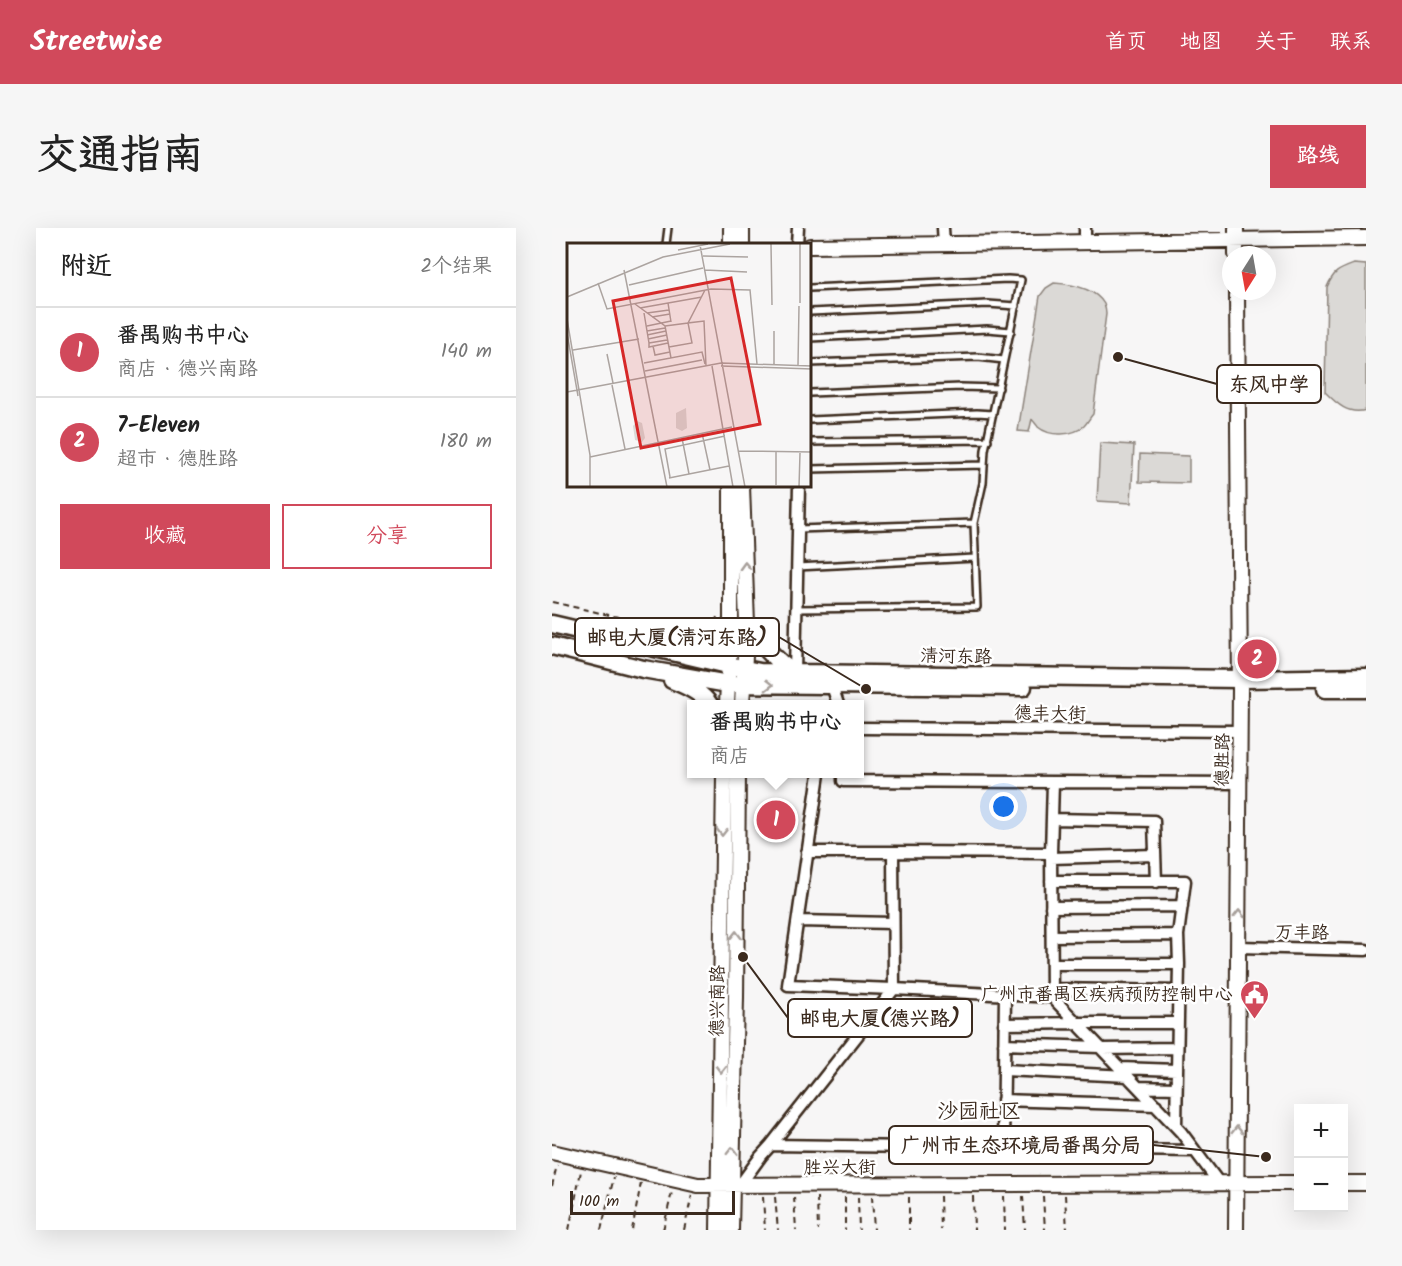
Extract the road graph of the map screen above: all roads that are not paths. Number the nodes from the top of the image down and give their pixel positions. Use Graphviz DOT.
graph roads {
  1 [pos="668,228"];
  2 [pos="732,228"];
  3 [pos="798,228"];
  4 [pos="943,228"];
  5 [pos="1236,234"];
  6 [pos="1085,235"];
  7 [pos="1366,238"];
  8 [pos="666,243"];
  9 [pos="731,243"];
  10 [pos="741,243"];
  11 [pos="797,243"];
  12 [pos="944,244"];
  13 [pos="812,246"];
  14 [pos="812,288"];
  15 [pos="1237,300"];
  16 [pos="1016,306"];
  17 [pos="812,312"];
  18 [pos="1011,331"];
  19 [pos="812,338"];
  20 [pos="1004,360"];
  21 [pos="812,363"];
  22 [pos="999,388"];
  23 [pos="812,393"];
  24 [pos="993,414"];
  25 [pos="812,420"];
  26 [pos="988,440"];
  27 [pos="812,442"];
  28 [pos="984,465"];
  29 [pos="812,469"];
  30 [pos="731,488"];
  31 [pos="742,488"];
  32 [pos="800,488"];
  33 [pos="974,524"];
  34 [pos="798,528"];
  35 [pos="975,558"];
  36 [pos="797,567"];
  37 [pos="796,609"];
  38 [pos="732,620"];
  39 [pos="552,624"];
  40 [pos="552,646"];
  41 [pos="648,646"];
  42 [pos="694,657"];
  43 [pos="643,669"];
  44 [pos="795,673"];
  45 [pos="737,676"];
  46 [pos="1366,677"];
  47 [pos="1240,684"];
  48 [pos="832,686"];
  49 [pos="1366,689"];
  50 [pos="706,700"];
  51 [pos="729,700"];
  52 [pos="741,700"];
  53 [pos="830,700"];
  54 [pos="836,700"];
  55 [pos="864,728"];
  56 [pos="1240,731"];
  57 [pos="724,778"];
  58 [pos="738,778"];
  59 [pos="818,778"];
  60 [pos="843,778"];
  61 [pos="1053,782"];
  62 [pos="1240,783"];
  63 [pos="1052,819"];
  64 [pos="807,852"];
  65 [pos="892,852"];
  66 [pos="1155,855"];
  67 [pos="1051,856"];
  68 [pos="1051,881"];
  69 [pos="1156,882"];
  70 [pos="1182,906"];
  71 [pos="1051,907"];
  72 [pos="798,921"];
  73 [pos="893,923"];
  74 [pos="1178,935"];
  75 [pos="1052,936"];
  76 [pos="1238,947"];
  77 [pos="1366,950"];
  78 [pos="1052,964"];
  79 [pos="1179,964"];
  80 [pos="894,989"];
  81 [pos="1179,991"];
  82 [pos="1052,993"];
  83 [pos="1005,994"];
  84 [pos="1077,1023"];
  85 [pos="1178,1023"];
  86 [pos="1004,1024"];
  87 [pos="1004,1044"];
  88 [pos="1101,1048"];
  89 [pos="1178,1048"];
  90 [pos="1120,1068"];
  91 [pos="1004,1070"];
  92 [pos="1177,1070"];
  93 [pos="1128,1076"];
  94 [pos="1138,1087"];
  95 [pos="1176,1088"];
  96 [pos="1004,1100"];
  97 [pos="1156,1106"];
  98 [pos="1176,1126"];
  99 [pos="771,1145"];
  100 [pos="1003,1148"];
  101 [pos="1195,1150"];
  102 [pos="554,1156"];
  103 [pos="1219,1183"];
  104 [pos="1236,1183"];
  105 [pos="1294,1183"];
  106 [pos="1348,1183"];
  107 [pos="1366,1183"];
  108 [pos="727,1187"];
  109 [pos="718,1230"];
  110 [pos="731,1230"];
  111 [pos="1236,1230"];
  1 -- 8 [label="lane"];
  2 -- 9 [label="street"];
  2 -- 10 [label="street"];
  3 -- 11 [label="street"];
  4 -- 12 [label="street"];
  5 -- 6 [label="street"];
  5 -- 7 [label="street"];
  6 -- 12 [label="street"];
  12 -- 13 [label="street"];
  14 -- 16 [label="lane"];
  15 -- 47 [label="street, 德胜路"];
  16 -- 17 [label="lane"];
  16 -- 18 [label="lane"];
  18 -- 19 [label="lane"];
  18 -- 20 [label="lane"];
  20 -- 21 [label="lane"];
  20 -- 22 [label="lane"];
  22 -- 23 [label="lane"];
  22 -- 24 [label="lane"];
  24 -- 25 [label="lane"];
  24 -- 26 [label="lane"];
  26 -- 27 [label="lane"];
  26 -- 28 [label="lane"];
  28 -- 29 [label="lane"];
  28 -- 33 [label="lane"];
  30 -- 38 [label="street"];
  38 -- 31 [label="street, one-way"];
  32 -- 34 [label="street"];
  33 -- 34 [label="lane"];
  33 -- 35 [label="lane"];
  34 -- 36 [label="street"];
  35 -- 36 [label="lane"];
  35 -- 37 [label="lane"];
  36 -- 37 [label="street"];
  37 -- 44 [label="street"];
  38 -- 42 [label="main road"];
  38 -- 44 [label="main road"];
  38 -- 45 [label="street"];
  39 -- 41 [label="main road, 清河东路"];
  40 -- 43 [label="main road, 清河东路"];
  41 -- 42 [label="main road, 清河东路"];
  41 -- 43 [label="main road"];
  42 -- 45 [label="main road, 清河东路"];
  43 -- 45 [label="main road, 清河东路"];
  43 -- 50 [label="main road"];
  44 -- 45 [label="main road, 清河东路"];
  44 -- 47 [label="main road, 清河东路"];
  45 -- 48 [label="main road, 清河东路, one-way"];
  45 -- 51 [label="street"];
  45 -- 52 [label="street"];
  46 -- 47 [label="main road, 清河东路"];
  47 -- 48 [label="main road, 清河东路"];
  47 -- 49 [label="main road, 清河东路"];
  47 -- 56 [label="street, 德胜路"];
  48 -- 53 [label="street"];
  48 -- 54 [label="street"];
  55 -- 56 [label="street, 德丰大街"];
  56 -- 62 [label="street, 德胜路"];
  57 -- 108 [label="street, 德兴南路, one-way"];
  108 -- 58 [label="street, 德兴南路, one-way"];
  59 -- 64 [label="street"];
  60 -- 61 [label="street"];
  61 -- 62 [label="street"];
  61 -- 63 [label="street"];
  76 -- 62 [label="street, 德胜路, one-way"];
  63 -- 66 [label="street"];
  63 -- 67 [label="street"];
  64 -- 65 [label="street"];
  64 -- 72 [label="street"];
  65 -- 67 [label="street"];
  65 -- 73 [label="street"];
  66 -- 67 [label="street"];
  66 -- 69 [label="street"];
  67 -- 68 [label="street"];
  68 -- 69 [label="street"];
  68 -- 71 [label="street"];
  69 -- 70 [label="street"];
  70 -- 71 [label="street"];
  70 -- 74 [label="street"];
  71 -- 75 [label="street"];
  72 -- 73 [label="street"];
  72 -- 80 [label="street"];
  73 -- 80 [label="street"];
  74 -- 75 [label="street"];
  74 -- 79 [label="street"];
  75 -- 78 [label="street"];
  76 -- 77 [label="street, 万丰路"];
  104 -- 76 [label="street, 德胜路, one-way"];
  78 -- 79 [label="street"];
  78 -- 82 [label="street"];
  79 -- 81 [label="street"];
  80 -- 83 [label="street"];
  80 -- 99 [label="street"];
  81 -- 82 [label="street"];
  81 -- 85 [label="street"];
  82 -- 83 [label="street"];
  82 -- 84 [label="street"];
  83 -- 86 [label="street"];
  84 -- 85 [label="street"];
  84 -- 86 [label="street"];
  84 -- 88 [label="street"];
  85 -- 89 [label="street"];
  86 -- 87 [label="street"];
  87 -- 88 [label="street"];
  87 -- 91 [label="street"];
  88 -- 89 [label="street"];
  88 -- 90 [label="street"];
  89 -- 92 [label="street"];
  90 -- 92 [label="street"];
  90 -- 93 [label="street"];
  91 -- 93 [label="street"];
  91 -- 96 [label="street"];
  92 -- 95 [label="street"];
  93 -- 94 [label="street"];
  94 -- 95 [label="street"];
  94 -- 97 [label="street"];
  95 -- 98 [label="street"];
  96 -- 97 [label="street"];
  96 -- 100 [label="street"];
  97 -- 98 [label="street"];
  98 -- 101 [label="street"];
  99 -- 100 [label="street"];
  99 -- 108 [label="street"];
  100 -- 101 [label="street"];
  101 -- 103 [label="street"];
  102 -- 108 [label="street, 胜兴大街"];
  102 -- 108 [label="street"];
  103 -- 104 [label="street, 胜兴大街"];
  103 -- 108 [label="street, 胜兴大街"];
  104 -- 105 [label="street, 胜兴大街"];
  104 -- 111 [label="street, 德胜路"];
  106 -- 107 [label="street"];
  108 -- 109 [label="street, 德兴南路"];
  108 -- 110 [label="street, 德兴南路"];
}
